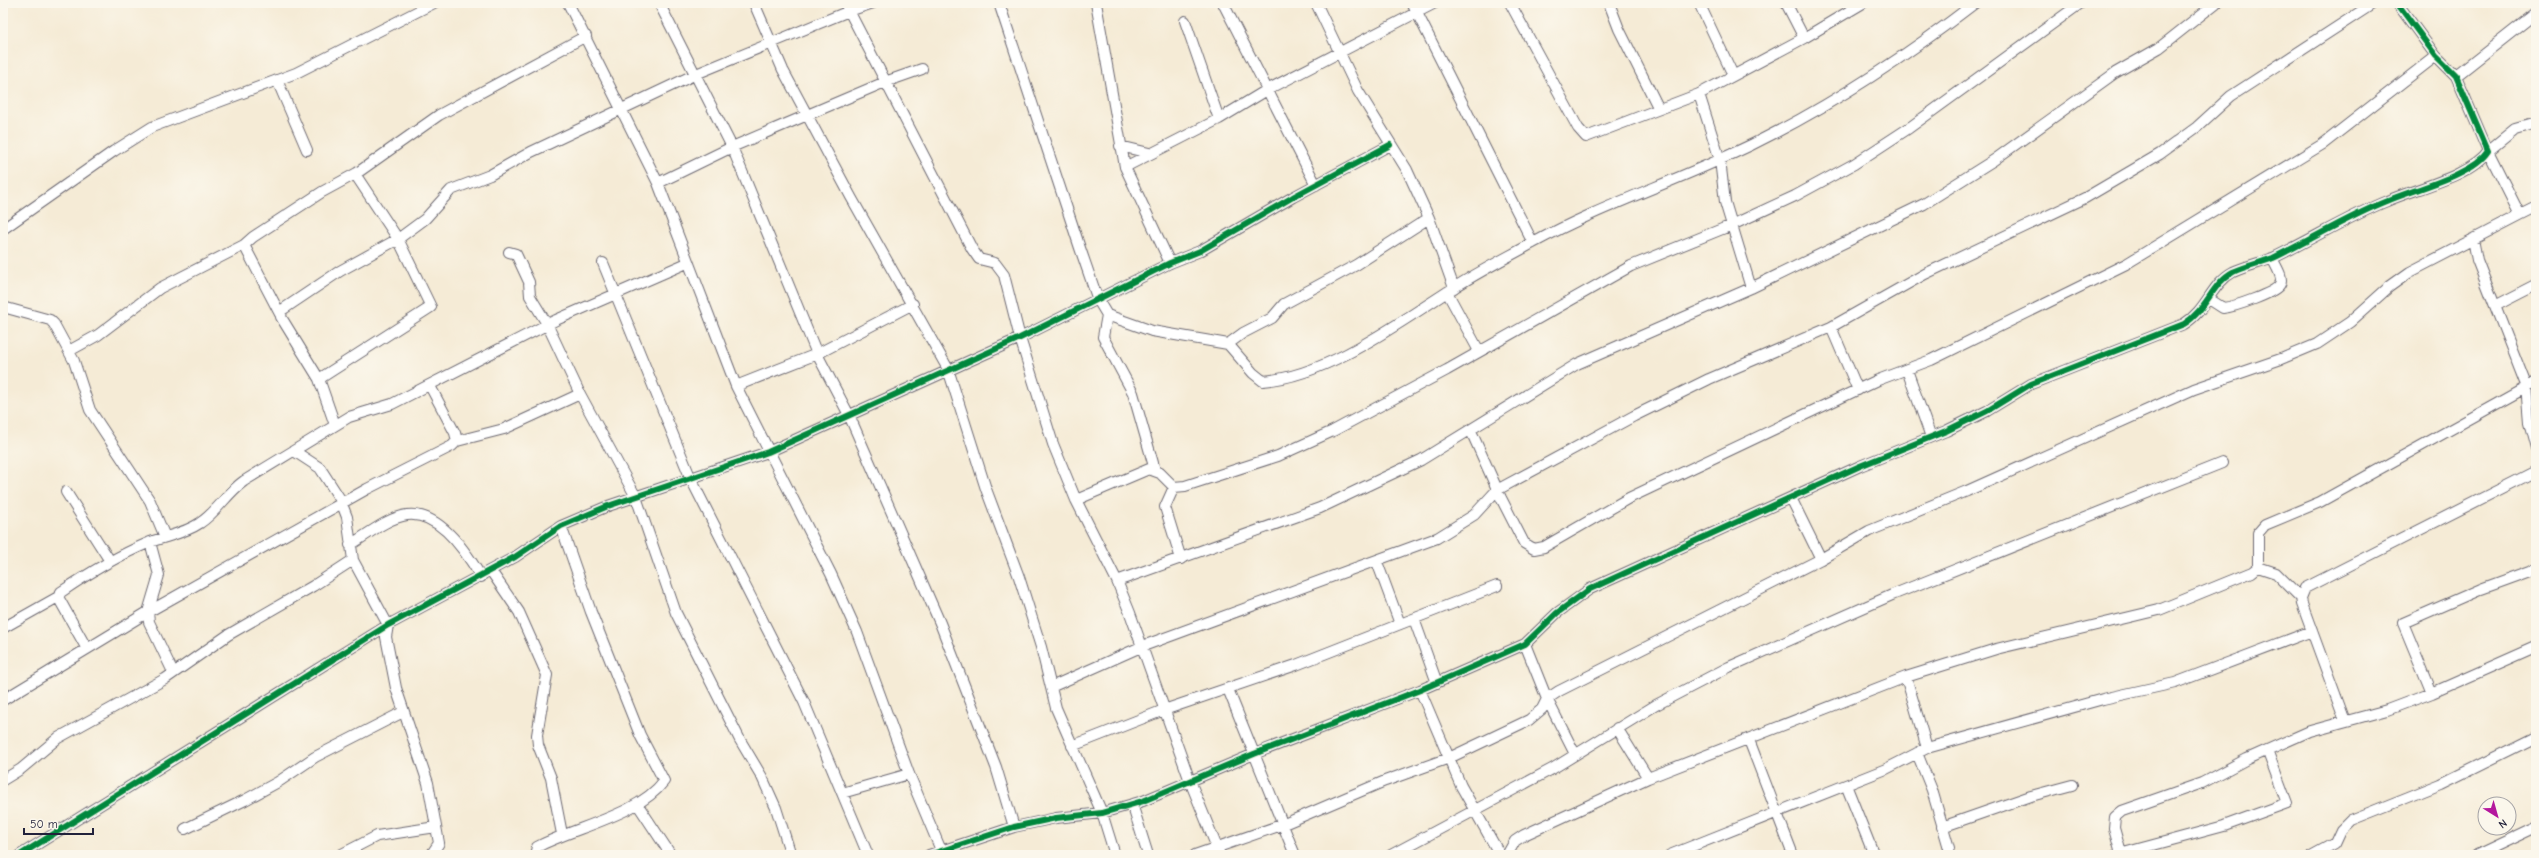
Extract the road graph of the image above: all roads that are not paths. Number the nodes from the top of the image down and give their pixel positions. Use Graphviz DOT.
graph roads {
  1 [pos="434,3"];
  2 [pos="568,3"];
  3 [pos="659,3"];
  4 [pos="754,3"];
  5 [pos="873,3"];
  6 [pos="999,3"];
  7 [pos="1096,3"];
  8 [pos="1223,3"];
  9 [pos="1316,3"];
  10 [pos="1412,3"];
  11 [pos="1435,3"];
  12 [pos="1510,3"];
  13 [pos="1609,3"];
  14 [pos="1699,3"];
  15 [pos="1786,3"];
  16 [pos="1863,3"];
  17 [pos="1975,3"];
  18 [pos="2081,3"];
  19 [pos="2216,3"];
  20 [pos="2374,3"];
  21 [pos="2396,3"];
  22 [pos="847,7"];
  23 [pos="1417,12"];
  24 [pos="2536,13"];
  25 [pos="1186,21"];
  26 [pos="586,36"];
  27 [pos="1804,38"];
  28 [pos="771,42"];
  29 [pos="1340,53"];
  30 [pos="2436,56"];
  31 [pos="922,69"];
  32 [pos="696,74"];
  33 [pos="1733,75"];
  34 [pos="2456,76"];
  35 [pos="277,80"];
  36 [pos="886,82"];
  37 [pos="1267,90"];
  38 [pos="1699,94"];
  39 [pos="1659,109"];
  40 [pos="623,110"];
  41 [pos="808,116"];
  42 [pos="1219,119"];
  43 [pos="2536,123"];
  44 [pos="1390,145"];
  45 [pos="732,146"];
  46 [pos="1120,146"];
  47 [pos="307,150"];
  48 [pos="2488,151"];
  49 [pos="1149,153"];
  50 [pos="1720,160"];
  51 [pos="1125,167"];
  52 [pos="355,174"];
  53 [pos="658,183"];
  54 [pos="1316,185"];
  55 [pos="2536,207"];
  56 [pos="2520,214"];
  57 [pos="1429,218"];
  58 [pos="1732,225"];
  59 [pos="3,229"];
  60 [pos="398,239"];
  61 [pos="2473,239"];
  62 [pos="1533,243"];
  63 [pos="244,245"];
  64 [pos="510,252"];
  65 [pos="2272,258"];
  66 [pos="603,263"];
  67 [pos="687,263"];
  68 [pos="1170,264"];
  69 [pos="2536,285"];
  70 [pos="1751,288"];
  71 [pos="1450,290"];
  72 [pos="616,294"];
  73 [pos="2209,299"];
  74 [pos="1098,300"];
  75 [pos="912,304"];
  76 [pos="2495,306"];
  77 [pos="3,307"];
  78 [pos="280,314"];
  79 [pos="1107,315"];
  80 [pos="547,324"];
  81 [pos="1831,327"];
  82 [pos="1020,338"];
  83 [pos="1228,344"];
  84 [pos="69,351"];
  85 [pos="1479,351"];
  86 [pos="817,354"];
  87 [pos="948,369"];
  88 [pos="1907,370"];
  89 [pos="319,379"];
  90 [pos="2536,382"];
  91 [pos="2526,385"];
  92 [pos="430,386"];
  93 [pos="736,386"];
  94 [pos="1858,390"];
  95 [pos="580,394"];
  96 [pos="849,414"];
  97 [pos="335,425"];
  98 [pos="1471,431"];
  99 [pos="1931,437"];
  100 [pos="457,441"];
  101 [pos="2536,448"];
  102 [pos="294,451"];
  103 [pos="768,452"];
  104 [pos="2222,463"];
  105 [pos="1155,470"];
  106 [pos="2536,473"];
  107 [pos="691,479"];
  108 [pos="1174,487"];
  109 [pos="1497,490"];
  110 [pos="66,492"];
  111 [pos="636,497"];
  112 [pos="1791,498"];
  113 [pos="1076,500"];
  114 [pos="342,503"];
  115 [pos="561,526"];
  116 [pos="165,537"];
  117 [pos="150,542"];
  118 [pos="350,545"];
  119 [pos="1181,559"];
  120 [pos="1821,559"];
  121 [pos="353,560"];
  122 [pos="110,561"];
  123 [pos="1377,562"];
  124 [pos="2258,568"];
  125 [pos="2536,570"];
  126 [pos="491,571"];
  127 [pos="481,577"];
  128 [pos="1117,581"];
  129 [pos="1497,586"];
  130 [pos="58,598"];
  131 [pos="2301,598"];
  132 [pos="148,612"];
  133 [pos="1414,619"];
  134 [pos="1400,624"];
  135 [pos="388,625"];
  136 [pos="3,628"];
  137 [pos="2312,631"];
  138 [pos="1525,644"];
  139 [pos="1143,646"];
  140 [pos="2536,646"];
  141 [pos="87,649"];
  142 [pos="173,672"];
  143 [pos="1906,678"];
  144 [pos="1437,683"];
  145 [pos="1051,687"];
  146 [pos="1228,689"];
  147 [pos="1420,690"];
  148 [pos="2432,693"];
  149 [pos="1547,699"];
  150 [pos="3,700"];
  151 [pos="1164,710"];
  152 [pos="403,712"];
  153 [pos="2345,721"];
  154 [pos="1617,728"];
  155 [pos="2536,737"];
  156 [pos="1748,740"];
  157 [pos="1072,746"];
  158 [pos="1927,748"];
  159 [pos="2268,750"];
  160 [pos="1917,753"];
  161 [pos="1254,754"];
  162 [pos="1575,754"];
  163 [pos="1449,758"];
  164 [pos="909,774"];
  165 [pos="1648,778"];
  166 [pos="3,780"];
  167 [pos="1190,781"];
  168 [pos="1846,785"];
  169 [pos="2072,785"];
  170 [pos="842,793"];
  171 [pos="1132,804"];
  172 [pos="638,805"];
  173 [pos="1474,810"];
  174 [pos="1777,812"];
  175 [pos="1102,813"];
  176 [pos="1284,824"];
  177 [pos="1014,827"];
  178 [pos="1942,827"];
  179 [pos="2536,827"];
  180 [pos="436,828"];
  181 [pos="185,829"];
  182 [pos="562,834"];
  183 [pos="1949,848"];
  184 [pos="1219,851"];
  185 [pos="942,852"];
  186 [pos="2118,854"];
  187 [pos="20,855"];
  188 [pos="340,855"];
  189 [pos="431,855"];
  190 [pos="535,855"];
  191 [pos="671,855"];
  192 [pos="791,855"];
  193 [pos="868,855"];
  194 [pos="929,855"];
  195 [pos="1115,855"];
  196 [pos="1148,855"];
  197 [pos="1195,855"];
  198 [pos="1295,855"];
  199 [pos="1392,855"];
  200 [pos="1500,855"];
  201 [pos="1507,855"];
  202 [pos="1670,855"];
  203 [pos="1793,855"];
  204 [pos="1874,855"];
  205 [pos="2313,855"];
  206 [pos="2477,855"];
  1 -- 35 [label="street"];
  2 -- 26 [label="street"];
  3 -- 32 [label="street"];
  4 -- 28 [label="street"];
  5 -- 22 [label="street"];
  6 -- 74 [label="street"];
  7 -- 46 [label="street"];
  8 -- 37 [label="street"];
  9 -- 29 [label="street"];
  10 -- 23 [label="street"];
  11 -- 23 [label="street"];
  12 -- 39 [label="street"];
  13 -- 39 [label="street"];
  14 -- 33 [label="street"];
  15 -- 27 [label="street"];
  16 -- 27 [label="street"];
  17 -- 50 [label="street"];
  18 -- 58 [label="street"];
  19 -- 70 [label="street"];
  20 -- 81 [label="street"];
  21 -- 30 [label="street"];
  22 -- 28 [label="street"];
  22 -- 36 [label="street"];
  23 -- 29 [label="street"];
  23 -- 62 [label="street"];
  24 -- 34 [label="street"];
  25 -- 42 [label="street"];
  26 -- 40 [label="street"];
  26 -- 52 [label="street"];
  27 -- 33 [label="street"];
  28 -- 32 [label="street"];
  28 -- 41 [label="street"];
  29 -- 37 [label="street"];
  29 -- 44 [label="street"];
  30 -- 34 [label="street"];
  30 -- 88 [label="street"];
  31 -- 36 [label="street"];
  32 -- 40 [label="street"];
  32 -- 45 [label="street"];
  33 -- 38 [label="street"];
  34 -- 48 [label="street"];
  35 -- 47 [label="street"];
  35 -- 59 [label="street"];
  36 -- 41 [label="street"];
  36 -- 82 [label="street"];
  37 -- 42 [label="street"];
  37 -- 54 [label="street"];
  38 -- 39 [label="street"];
  38 -- 50 [label="street"];
  40 -- 53 [label="street"];
  40 -- 60 [label="street"];
  41 -- 45 [label="street"];
  41 -- 75 [label="street"];
  42 -- 49 [label="street"];
  43 -- 48 [label="street"];
  44 -- 54 [label="street"];
  44 -- 57 [label="street"];
  45 -- 53 [label="street"];
  45 -- 86 [label="street"];
  46 -- 49 [label="street"];
  46 -- 51 [label="street"];
  48 -- 56 [label="street"];
  48 -- 65 [label="street"];
  49 -- 51 [label="street"];
  50 -- 58 [label="street"];
  50 -- 62 [label="street"];
  51 -- 68 [label="street"];
  52 -- 60 [label="street"];
  52 -- 63 [label="street"];
  53 -- 67 [label="street"];
  54 -- 68 [label="street"];
  55 -- 56 [label="street"];
  56 -- 61 [label="street"];
  57 -- 71 [label="street"];
  57 -- 83 [label="street"];
  58 -- 70 [label="street"];
  58 -- 85 [label="street"];
  60 -- 78 [label="street"];
  60 -- 89 [label="street"];
  61 -- 76 [label="street"];
  61 -- 120 [label="street"];
  62 -- 71 [label="street"];
  63 -- 78 [label="street"];
  63 -- 84 [label="street"];
  64 -- 80 [label="street"];
  65 -- 73 [label="street"];
  65 -- 73 [label="street"];
  66 -- 72 [label="street"];
  67 -- 72 [label="street"];
  67 -- 93 [label="street"];
  68 -- 74 [label="street"];
  69 -- 76 [label="street"];
  70 -- 98 [label="street"];
  71 -- 83 [label="street"];
  71 -- 85 [label="street"];
  72 -- 80 [label="street"];
  72 -- 107 [label="street"];
  73 -- 99 [label="street"];
  74 -- 79 [label="street"];
  74 -- 82 [label="street"];
  75 -- 86 [label="street"];
  75 -- 87 [label="street"];
  76 -- 91 [label="street"];
  77 -- 84 [label="street"];
  78 -- 89 [label="street"];
  79 -- 83 [label="street"];
  79 -- 105 [label="street"];
  80 -- 92 [label="street"];
  80 -- 95 [label="street"];
  81 -- 94 [label="street"];
  81 -- 109 [label="street"];
  82 -- 87 [label="street"];
  82 -- 113 [label="street"];
  84 -- 116 [label="street"];
  85 -- 108 [label="street"];
  86 -- 93 [label="street"];
  86 -- 96 [label="street"];
  87 -- 96 [label="street"];
  87 -- 145 [label="street"];
  88 -- 94 [label="street"];
  88 -- 99 [label="street"];
  89 -- 97 [label="street"];
  90 -- 91 [label="street"];
  91 -- 101 [label="street"];
  91 -- 124 [label="street"];
  92 -- 97 [label="street"];
  92 -- 100 [label="street"];
  93 -- 103 [label="street"];
  94 -- 109 [label="street"];
  95 -- 100 [label="street"];
  95 -- 111 [label="street"];
  96 -- 103 [label="street"];
  96 -- 177 [label="street"];
  97 -- 102 [label="street"];
  98 -- 109 [label="street"];
  98 -- 119 [label="street"];
  99 -- 112 [label="street"];
  100 -- 114 [label="street"];
  102 -- 114 [label="street"];
  102 -- 116 [label="street"];
  103 -- 107 [label="street"];
  103 -- 164 [label="street"];
  104 -- 154 [label="street"];
  105 -- 108 [label="street"];
  105 -- 113 [label="street"];
  106 -- 131 [label="street"];
  107 -- 111 [label="street"];
  107 -- 170 [label="street"];
  108 -- 119 [label="street"];
  109 -- 123 [label="street"];
  110 -- 122 [label="street"];
  111 -- 115 [label="street"];
  111 -- 192 [label="street"];
  112 -- 120 [label="street"];
  112 -- 138 [label="street"];
  113 -- 128 [label="street"];
  114 -- 118 [label="street"];
  114 -- 132 [label="street"];
  115 -- 126 [label="street"];
  115 -- 172 [label="street"];
  116 -- 117 [label="street"];
  117 -- 122 [label="street"];
  117 -- 132 [label="street"];
  118 -- 121 [label="street"];
  118 -- 127 [label="street"];
  119 -- 128 [label="street"];
  120 -- 149 [label="street"];
  121 -- 135 [label="street"];
  121 -- 142 [label="street"];
  122 -- 130 [label="street"];
  123 -- 134 [label="street"];
  123 -- 139 [label="street"];
  124 -- 131 [label="street"];
  124 -- 143 [label="street"];
  125 -- 148 [label="street"];
  126 -- 127 [label="street"];
  126 -- 182 [label="street"];
  127 -- 135 [label="street"];
  128 -- 139 [label="street"];
  129 -- 133 [label="street"];
  130 -- 136 [label="street"];
  130 -- 141 [label="street"];
  131 -- 137 [label="street"];
  132 -- 141 [label="street"];
  132 -- 142 [label="street"];
  133 -- 134 [label="street"];
  133 -- 144 [label="street"];
  134 -- 146 [label="street"];
  135 -- 152 [label="street"];
  135 -- 187 [label="street"];
  137 -- 153 [label="street"];
  137 -- 158 [label="street"];
  138 -- 144 [label="street"];
  138 -- 149 [label="street"];
  139 -- 145 [label="street"];
  139 -- 151 [label="street"];
  140 -- 148 [label="street"];
  141 -- 150 [label="street"];
  142 -- 166 [label="street"];
  143 -- 156 [label="street"];
  143 -- 158 [label="street"];
  144 -- 147 [label="street"];
  145 -- 157 [label="street"];
  146 -- 151 [label="street"];
  146 -- 161 [label="street"];
  147 -- 161 [label="street"];
  147 -- 163 [label="street"];
  148 -- 153 [label="street"];
  149 -- 162 [label="street"];
  149 -- 163 [label="street"];
  151 -- 157 [label="street"];
  151 -- 167 [label="street"];
  152 -- 180 [label="street"];
  152 -- 181 [label="street"];
  153 -- 159 [label="street"];
  154 -- 162 [label="street"];
  154 -- 165 [label="street"];
  155 -- 205 [label="street"];
  156 -- 165 [label="street"];
  156 -- 174 [label="street"];
  157 -- 175 [label="street"];
  158 -- 160 [label="street"];
  159 -- 186 [label="street"];
  159 -- 186 [label="street"];
  160 -- 168 [label="street"];
  160 -- 178 [label="street"];
  161 -- 167 [label="street"];
  161 -- 176 [label="street"];
  162 -- 173 [label="street"];
  163 -- 173 [label="street"];
  163 -- 176 [label="street"];
  164 -- 170 [label="street"];
  164 -- 185 [label="street"];
  165 -- 201 [label="street"];
  167 -- 171 [label="street"];
  167 -- 184 [label="street"];
  168 -- 174 [label="street"];
  168 -- 204 [label="street"];
  169 -- 178 [label="street"];
  170 -- 193 [label="street"];
  171 -- 175 [label="street"];
  171 -- 196 [label="street"];
  172 -- 182 [label="street"];
  172 -- 191 [label="street"];
  173 -- 199 [label="street"];
  173 -- 200 [label="street"];
  174 -- 202 [label="street"];
  174 -- 203 [label="street"];
  175 -- 177 [label="street"];
  175 -- 195 [label="street"];
  176 -- 184 [label="street"];
  176 -- 198 [label="street"];
  177 -- 185 [label="street"];
  178 -- 183 [label="street"];
  179 -- 206 [label="street"];
  180 -- 188 [label="street"];
  180 -- 189 [label="street"];
  182 -- 190 [label="street"];
  184 -- 197 [label="street"];
  185 -- 194 [label="street"];
}
